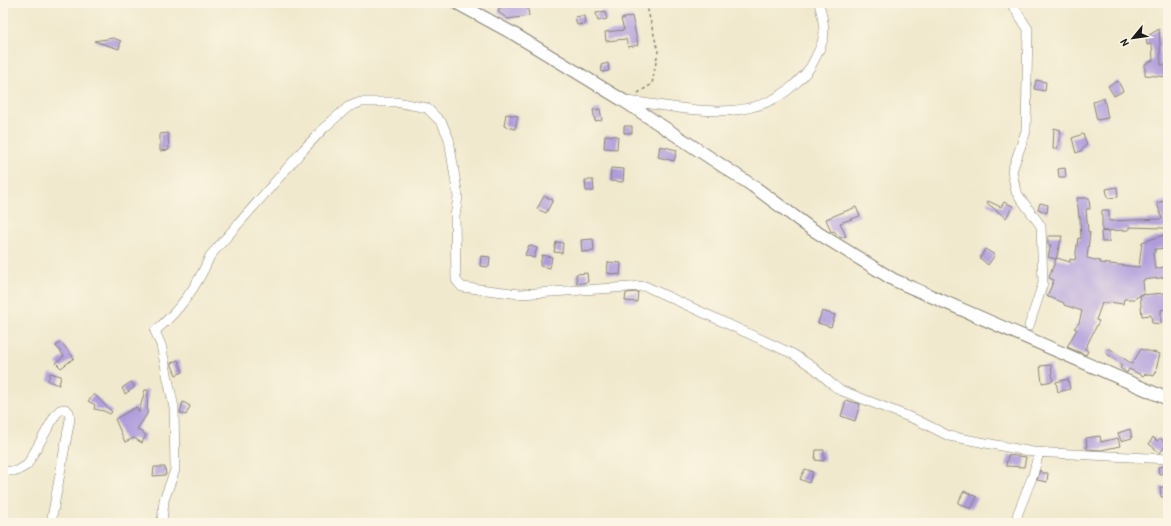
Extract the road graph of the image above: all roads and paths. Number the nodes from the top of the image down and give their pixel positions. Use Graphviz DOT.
graph roads {
  1 [pos="457,3"];
  2 [pos="646,3"];
  3 [pos="818,3"];
  4 [pos="1011,3"];
  5 [pos="624,101"];
  6 [pos="1029,326"];
  7 [pos="1168,399"];
  8 [pos="1039,452"];
  9 [pos="1168,459"];
  10 [pos="3,471"];
  11 [pos="51,523"];
  12 [pos="162,523"];
  13 [pos="1016,523"];
  1 -- 5 [label="street"];
  2 -- 5 [label="path"];
  3 -- 5 [label="street"];
  4 -- 6 [label="street"];
  5 -- 7 [label="street"];
  8 -- 9 [label="street"];
  8 -- 12 [label="street"];
  8 -- 13 [label="street"];
  10 -- 11 [label="street"];
}
